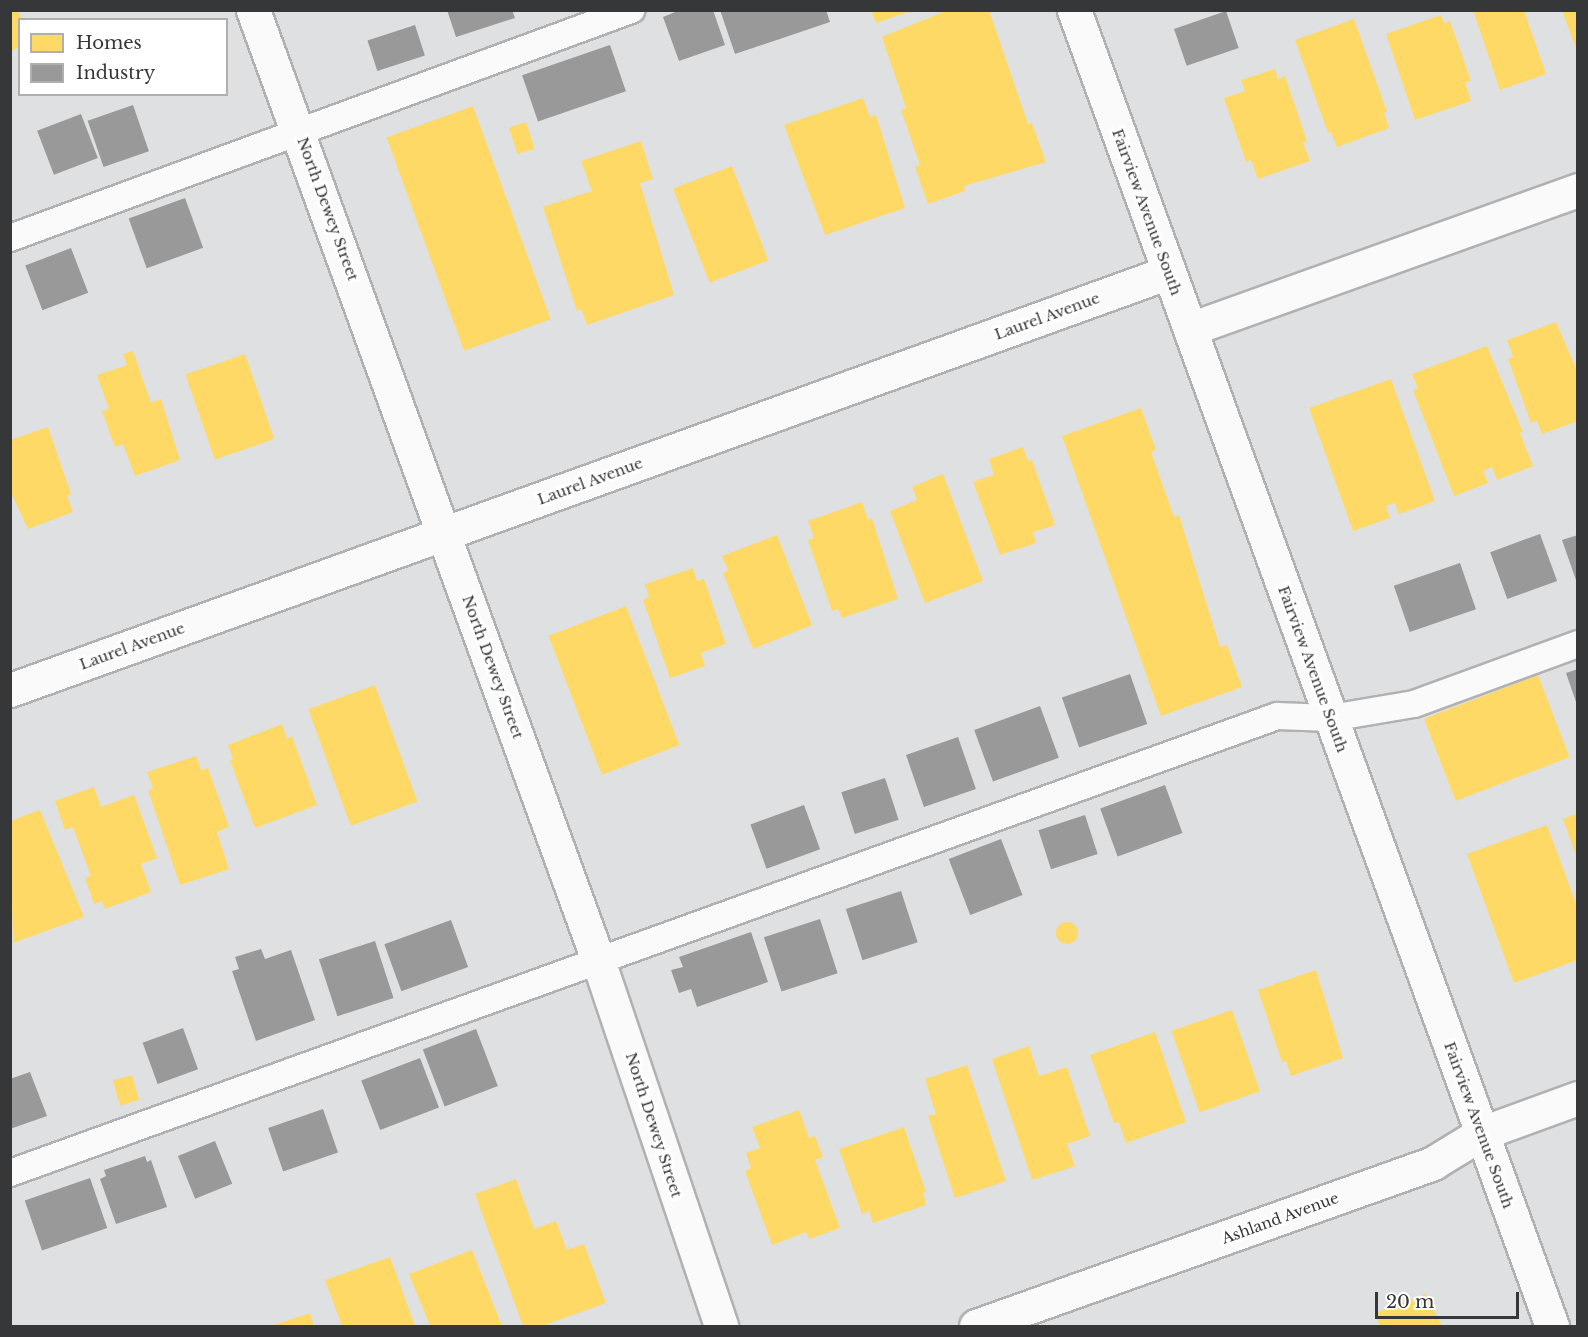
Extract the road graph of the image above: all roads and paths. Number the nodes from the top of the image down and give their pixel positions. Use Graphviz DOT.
graph roads {
  1 [pos="253,10"];
  2 [pos="632,10"];
  3 [pos="1074,10"];
  4 [pos="300,132"];
  5 [pos="1578,190"];
  6 [pos="10,238"];
  7 [pos="1169,272"];
  8 [pos="1190,329"];
  9 [pos="444,533"];
  10 [pos="1578,644"];
  11 [pos="10,690"];
  12 [pos="1331,718"];
  13 [pos="598,960"];
  14 [pos="1578,1098"];
  15 [pos="1482,1133"];
  16 [pos="10,1173"];
  17 [pos="721,1326"];
  18 [pos="976,1326"];
  19 [pos="1552,1326"];
  1 -- 4 [label="street, North Dewey Street"];
  2 -- 4 [label="lane"];
  3 -- 7 [label="street, Fairview Avenue South"];
  4 -- 6 [label="lane"];
  4 -- 9 [label="street, North Dewey Street"];
  5 -- 8 [label="street"];
  7 -- 8 [label="street, Fairview Avenue South"];
  7 -- 9 [label="street, Laurel Avenue"];
  8 -- 12 [label="street, Fairview Avenue South"];
  9 -- 11 [label="street, Laurel Avenue"];
  9 -- 13 [label="street, North Dewey Street"];
  10 -- 12 [label="lane"];
  12 -- 13 [label="lane"];
  12 -- 15 [label="street, Fairview Avenue South"];
  13 -- 16 [label="lane"];
  13 -- 17 [label="street, North Dewey Street"];
  14 -- 15 [label="street, Ashland Avenue"];
  15 -- 18 [label="street, Ashland Avenue"];
  15 -- 19 [label="street, Fairview Avenue South"];
}
